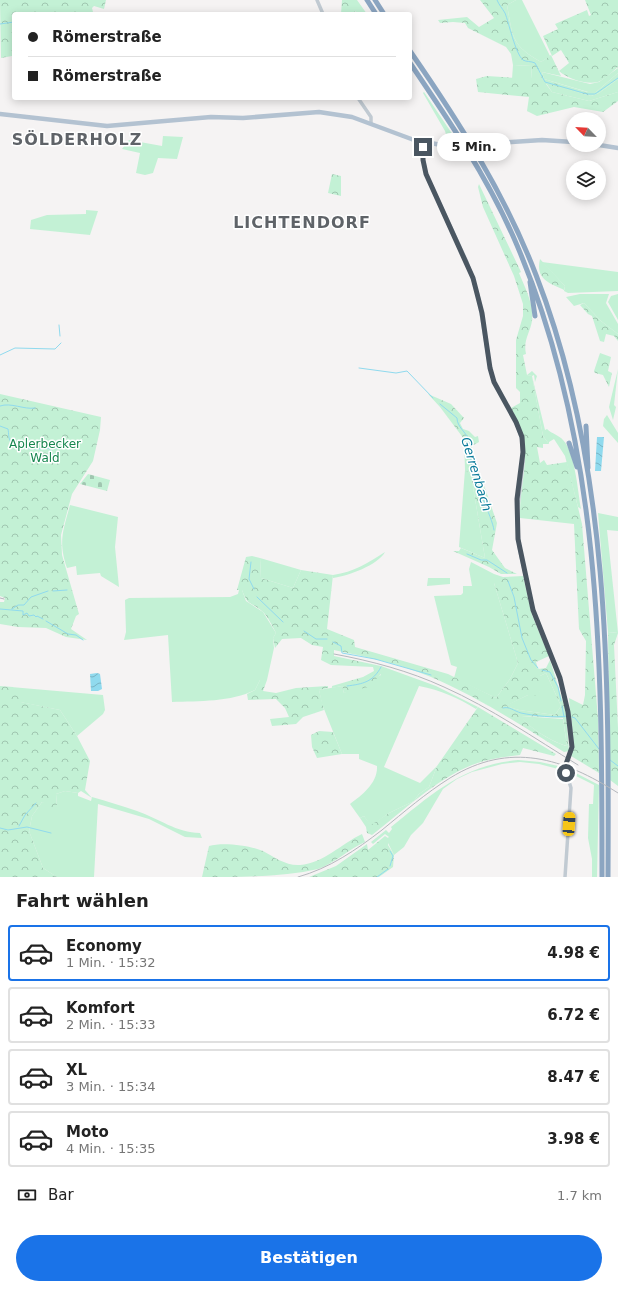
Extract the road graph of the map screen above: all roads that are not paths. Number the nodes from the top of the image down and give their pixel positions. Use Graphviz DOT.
graph roads {
  1 [pos="317,0"];
  2 [pos="366,0"];
  3 [pos="374,0"];
  4 [pos="322,12"];
  5 [pos="375,12"];
  6 [pos="383,12"];
  7 [pos="412,54"];
  8 [pos="412,66"];
  9 [pos="359,100"];
  10 [pos="0,114"];
  11 [pos="371,123"];
  12 [pos="424,142"];
  13 [pos="566,142"];
  14 [pos="606,146"];
  15 [pos="618,148"];
  16 [pos="530,260"];
  17 [pos="529,275"];
  18 [pos="544,283"];
  19 [pos="535,316"];
  20 [pos="586,426"];
  21 [pos="569,443"];
  22 [pos="588,477"];
  23 [pos="582,480"];
  24 [pos="565,877"];
  25 [pos="602,877"];
  26 [pos="608,877"];
  1 -- 4 [label="street"];
  2 -- 5 [label="highway"];
  3 -- 6 [label="highway"];
  7 -- 16 [label="highway"];
  8 -- 17 [label="highway"];
  9 -- 11 [label="street"];
  10 -- 11 [label="main road"];
  11 -- 12 [label="main road"];
  12 -- 13 [label="main road"];
  12 -- 24 [label="street"];
  14 -- 15 [label="main road"];
  16 -- 18 [label="highway"];
  16 -- 22 [label="highway"];
  17 -- 19 [label="highway"];
  17 -- 23 [label="highway"];
  20 -- 22 [label="highway"];
  21 -- 23 [label="highway"];
  22 -- 26 [label="highway"];
  23 -- 25 [label="highway"];
}
